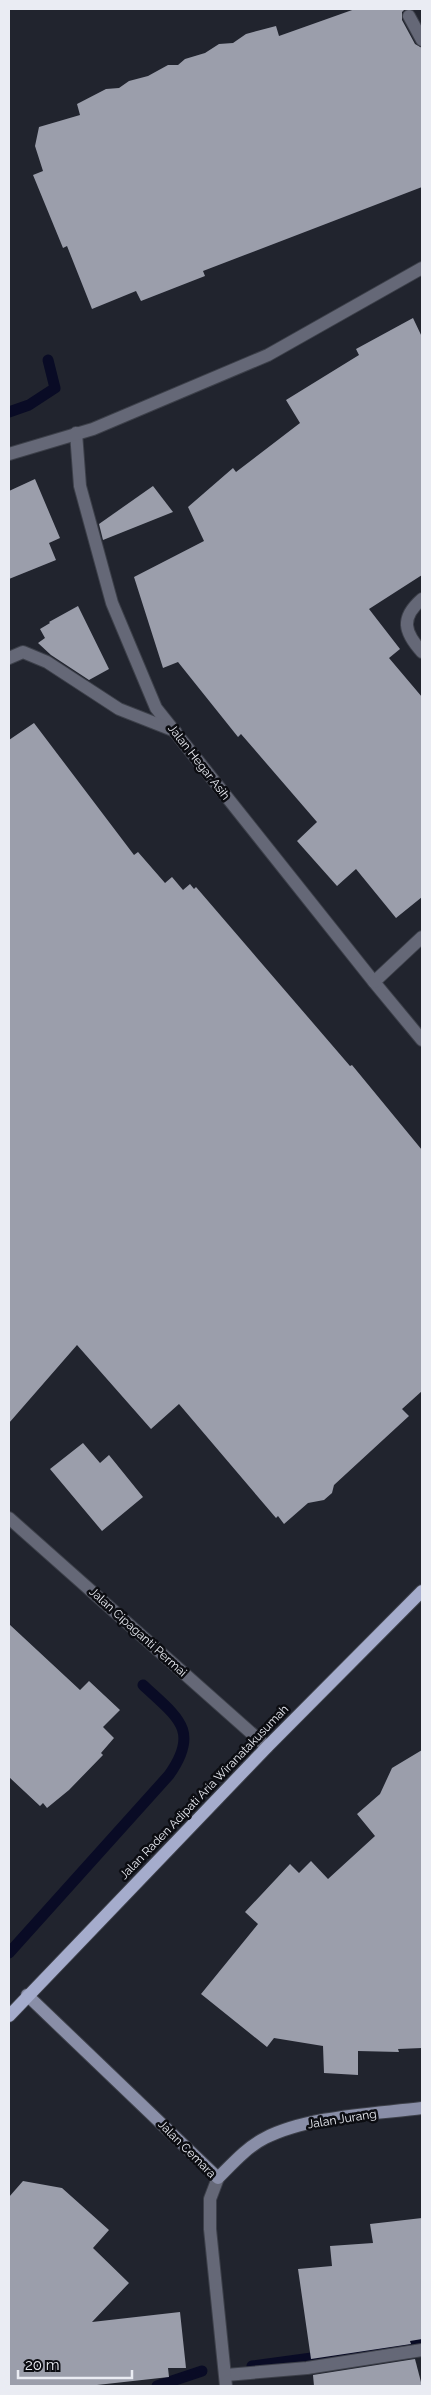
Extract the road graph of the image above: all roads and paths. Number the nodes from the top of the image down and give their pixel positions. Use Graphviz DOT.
graph roads {
  1 [pos="409,16"];
  2 [pos="422,40"];
  3 [pos="422,268"];
  4 [pos="76,433"];
  5 [pos="9,454"];
  6 [pos="422,599"];
  7 [pos="422,652"];
  8 [pos="9,658"];
  9 [pos="174,731"];
  10 [pos="422,937"];
  11 [pos="374,982"];
  12 [pos="422,1040"];
  13 [pos="9,1518"];
  14 [pos="422,1591"];
  15 [pos="267,1747"];
  16 [pos="27,1995"];
  17 [pos="9,2016"];
  18 [pos="422,2108"];
  19 [pos="218,2178"];
  20 [pos="422,2350"];
  21 [pos="226,2380"];
  1 -- 2 [label="street"];
  3 -- 4 [label="street"];
  4 -- 5 [label="street"];
  4 -- 9 [label="street, Jalan Hegar Asih"];
  6 -- 7 [label="street"];
  8 -- 9 [label="street"];
  9 -- 11 [label="street, Jalan Hegar Asih"];
  10 -- 11 [label="street"];
  11 -- 12 [label="street, Jalan Hegar Asih"];
  13 -- 15 [label="street, Jalan Cipaganti Permai"];
  14 -- 15 [label="main road, Jalan Raden Adipati Aria Wiranatakusumah"];
  15 -- 16 [label="main road, Jalan Raden Adipati Aria Wiranatakusumah"];
  16 -- 17 [label="main road, Jalan Raden Adipati Aria Wiranatakusumah"];
  16 -- 19 [label="main road, Jalan Cemara"];
  18 -- 19 [label="main road, Jalan Jurang"];
  19 -- 21 [label="street, Jalan Cemara"];
  20 -- 21 [label="street"];
}
